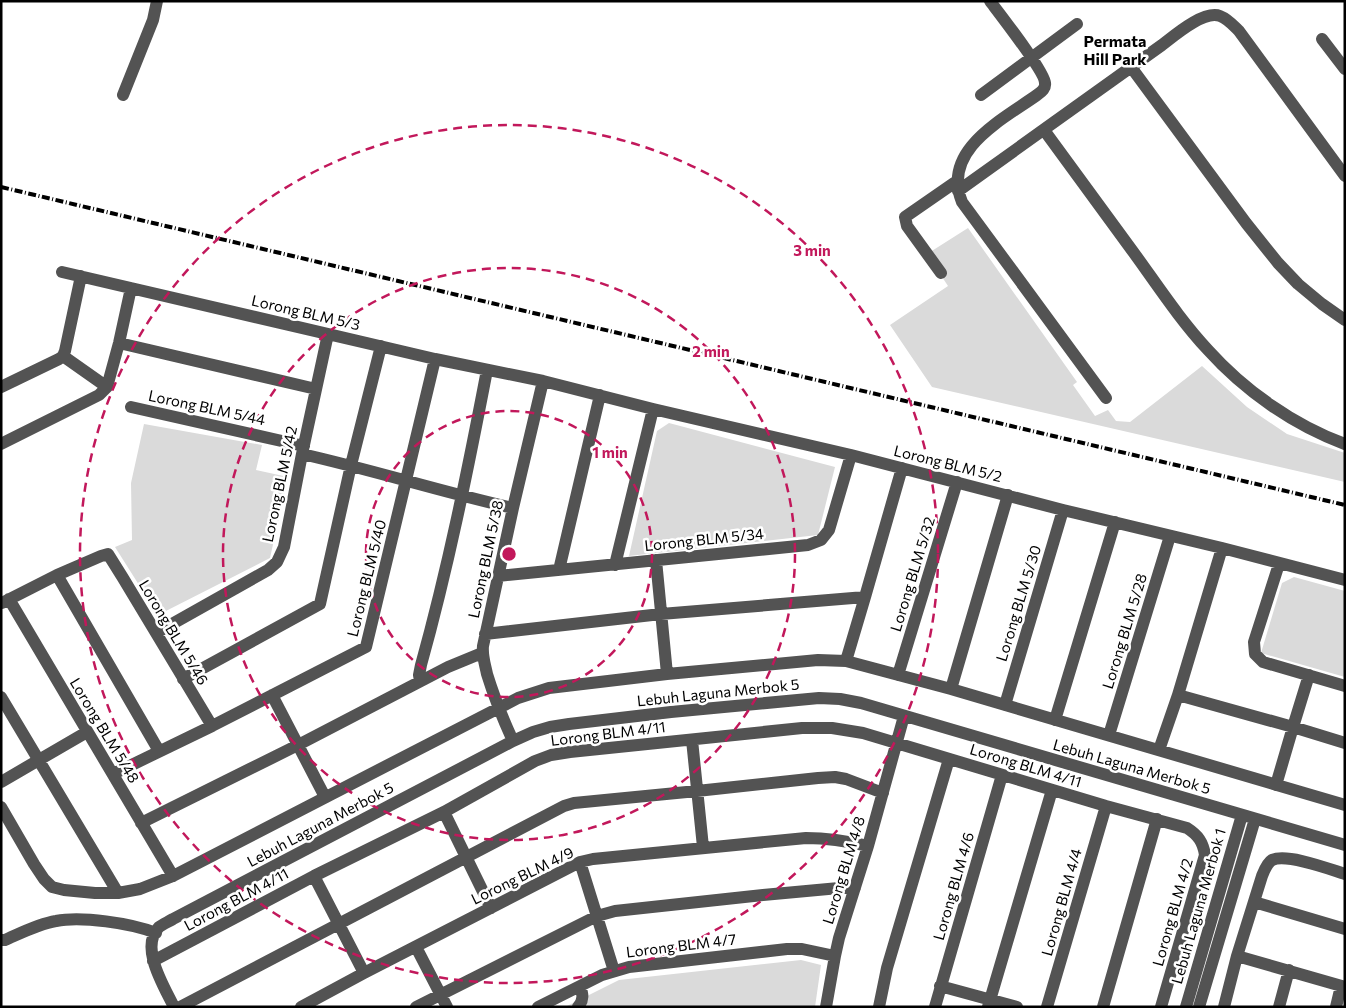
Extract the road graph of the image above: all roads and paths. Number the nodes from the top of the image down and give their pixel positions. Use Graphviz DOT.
graph roads {
  1 [pos="157,1"];
  2 [pos="990,1"];
  3 [pos="1077,24"];
  4 [pos="1322,39"];
  5 [pos="1032,58"];
  6 [pos="1131,67"];
  7 [pos="1345,69"];
  8 [pos="123,95"];
  9 [pos="981,95"];
  10 [pos="1044,130"];
  11 [pos="1345,176"];
  12 [pos="958,186"];
  13 [pos="62,272"];
  14 [pos="941,273"];
  15 [pos="81,276"];
  16 [pos="131,288"];
  17 [pos="1345,320"];
  18 [pos="328,334"];
  19 [pos="119,343"];
  20 [pos="382,346"];
  21 [pos="63,356"];
  22 [pos="436,359"];
  23 [pos="487,370"];
  24 [pos="543,382"];
  25 [pos="1,387"];
  26 [pos="107,387"];
  27 [pos="316,389"];
  28 [pos="600,395"];
  29 [pos="1106,398"];
  30 [pos="131,407"];
  31 [pos="653,409"];
  32 [pos="1,444"];
  33 [pos="1345,444"];
  34 [pos="303,450"];
  35 [pos="851,455"];
  36 [pos="351,465"];
  37 [pos="902,468"];
  38 [pos="406,481"];
  39 [pos="957,482"];
  40 [pos="1008,496"];
  41 [pos="462,497"];
  42 [pos="513,508"];
  43 [pos="1063,510"];
  44 [pos="1115,522"];
  45 [pos="1170,536"];
  46 [pos="1222,548"];
  47 [pos="656,560"];
  48 [pos="615,564"];
  49 [pos="1279,564"];
  50 [pos="559,570"];
  51 [pos="57,575"];
  52 [pos="498,576"];
  53 [pos="1345,580"];
  54 [pos="865,597"];
  55 [pos="5,601"];
  56 [pos="661,614"];
  57 [pos="156,634"];
  58 [pos="485,634"];
  59 [pos="482,653"];
  60 [pos="846,661"];
  61 [pos="667,674"];
  62 [pos="898,675"];
  63 [pos="1309,675"];
  64 [pos="183,679"];
  65 [pos="420,680"];
  66 [pos="1345,686"];
  67 [pos="951,689"];
  68 [pos="272,695"];
  69 [pos="1178,695"];
  70 [pos="1,697"];
  71 [pos="1005,705"];
  72 [pos="498,708"];
  73 [pos="904,716"];
  74 [pos="1055,720"];
  75 [pos="212,726"];
  76 [pos="1292,727"];
  77 [pos="87,732"];
  78 [pos="1109,735"];
  79 [pos="692,740"];
  80 [pos="513,741"];
  81 [pos="896,743"];
  82 [pos="1345,743"];
  83 [pos="298,746"];
  84 [pos="1159,750"];
  85 [pos="160,751"];
  86 [pos="950,759"];
  87 [pos="38,760"];
  88 [pos="113,774"];
  89 [pos="1002,775"];
  90 [pos="1,782"];
  91 [pos="1276,785"];
  92 [pos="1052,790"];
  93 [pos="697,791"];
  94 [pos="882,793"];
  95 [pos="325,797"];
  96 [pos="1345,805"];
  97 [pos="1106,806"];
  98 [pos="1,807"];
  99 [pos="444,812"];
  100 [pos="1242,815"];
  101 [pos="1157,819"];
  102 [pos="1256,819"];
  103 [pos="141,823"];
  104 [pos="1345,845"];
  105 [pos="868,846"];
  106 [pos="703,847"];
  107 [pos="466,857"];
  108 [pos="580,862"];
  109 [pos="1345,874"];
  110 [pos="173,876"];
  111 [pos="314,876"];
  112 [pos="855,888"];
  113 [pos="118,893"];
  114 [pos="1254,902"];
  115 [pos="491,908"];
  116 [pos="597,916"];
  117 [pos="340,924"];
  118 [pos="1345,929"];
  119 [pos="156,933"];
  120 [pos="1,940"];
  121 [pos="416,947"];
  122 [pos="835,956"];
  123 [pos="1237,956"];
  124 [pos="153,961"];
  125 [pos="1289,970"];
  126 [pos="614,971"];
  127 [pos="364,973"];
  128 [pos="580,986"];
  129 [pos="940,986"];
  130 [pos="1343,987"];
  131 [pos="440,994"];
  132 [pos="989,1003"];
  133 [pos="174,1007"];
  134 [pos="180,1007"];
  135 [pos="301,1007"];
  136 [pos="416,1007"];
  137 [pos="447,1007"];
  138 [pos="538,1007"];
  139 [pos="578,1007"];
  140 [pos="826,1007"];
  141 [pos="879,1007"];
  142 [pos="935,1007"];
  143 [pos="1017,1007"];
  144 [pos="1047,1007"];
  145 [pos="1103,1007"];
  146 [pos="1161,1007"];
  147 [pos="1186,1007"];
  148 [pos="1199,1007"];
  149 [pos="1224,1007"];
  150 [pos="1279,1007"];
  151 [pos="1336,1007"];
  1 -- 8 [label="street"];
  2 -- 5 [label="street"];
  3 -- 5 [label="street"];
  4 -- 7 [label="street"];
  5 -- 9 [label="street"];
  5 -- 12 [label="street"];
  6 -- 10 [label="street"];
  6 -- 11 [label="street"];
  6 -- 17 [label="street"];
  10 -- 12 [label="street"];
  10 -- 33 [label="street"];
  12 -- 14 [label="street"];
  12 -- 29 [label="street"];
  13 -- 15 [label="street, Lorong BLM 5/3"];
  15 -- 16 [label="street, Lorong BLM 5/3"];
  15 -- 21 [label="street"];
  16 -- 18 [label="street, Lorong BLM 5/3"];
  16 -- 19 [label="street"];
  18 -- 20 [label="street, Lorong BLM 5/3"];
  18 -- 27 [label="street, Lorong BLM 5/42"];
  19 -- 26 [label="street"];
  19 -- 27 [label="street"];
  20 -- 22 [label="street, Lorong BLM 5/3"];
  20 -- 36 [label="street"];
  21 -- 25 [label="street"];
  21 -- 26 [label="street"];
  22 -- 23 [label="street, Lorong BLM 5/3"];
  22 -- 38 [label="street, Lorong BLM 5/40"];
  23 -- 24 [label="street, Lorong BLM 5/3"];
  23 -- 41 [label="street"];
  24 -- 28 [label="street, Lorong BLM 5/2"];
  24 -- 42 [label="street, Lorong BLM 5/38"];
  26 -- 32 [label="street"];
  27 -- 34 [label="street, Lorong BLM 5/42"];
  28 -- 31 [label="street, Lorong BLM 5/2"];
  28 -- 50 [label="street"];
  30 -- 34 [label="street, Lorong BLM 5/44"];
  31 -- 35 [label="street, Lorong BLM 5/2"];
  31 -- 48 [label="street"];
  34 -- 36 [label="street, Lorong BLM 5/44"];
  34 -- 57 [label="street, Lorong BLM 5/42"];
  35 -- 37 [label="street, Lorong BLM 5/2"];
  35 -- 47 [label="street, Lorong BLM 5/34"];
  36 -- 38 [label="street, Lorong BLM 5/44"];
  36 -- 64 [label="street"];
  37 -- 39 [label="street, Lorong BLM 5/2"];
  37 -- 54 [label="street"];
  38 -- 41 [label="street, Lorong BLM 5/44"];
  38 -- 68 [label="street, Lorong BLM 5/40"];
  39 -- 40 [label="street, Lorong BLM 5/2"];
  39 -- 62 [label="street, Lorong BLM 5/32"];
  40 -- 43 [label="street, Lorong BLM 5/2"];
  40 -- 67 [label="street"];
  41 -- 42 [label="street, Lorong BLM 5/44"];
  41 -- 65 [label="street"];
  42 -- 52 [label="street, Lorong BLM 5/38"];
  43 -- 44 [label="street, Lorong BLM 5/2"];
  43 -- 71 [label="street, Lorong BLM 5/30"];
  44 -- 45 [label="street, Lorong BLM 5/2"];
  44 -- 74 [label="street"];
  45 -- 46 [label="street, Lorong BLM 5/2"];
  45 -- 78 [label="street, Lorong BLM 5/28"];
  46 -- 49 [label="street, Lorong BLM 5/2"];
  46 -- 69 [label="street"];
  47 -- 48 [label="street, Lorong BLM 5/34"];
  47 -- 56 [label="street"];
  48 -- 50 [label="street, Lorong BLM 5/34"];
  49 -- 53 [label="street, Lorong BLM 5/2"];
  49 -- 63 [label="street"];
  50 -- 52 [label="street, Lorong BLM 5/34"];
  51 -- 55 [label="street"];
  51 -- 57 [label="street, Lorong BLM 5/46"];
  51 -- 85 [label="street"];
  52 -- 58 [label="street, Lorong BLM 5/38"];
  54 -- 56 [label="street"];
  54 -- 60 [label="street"];
  55 -- 77 [label="street, Lorong BLM 5/48"];
  56 -- 58 [label="street"];
  56 -- 61 [label="street"];
  57 -- 64 [label="street, Lorong BLM 5/46"];
  58 -- 59 [label="street, Lorong BLM 5/38"];
  59 -- 65 [label="street"];
  59 -- 72 [label="street, Lorong BLM 5/38"];
  60 -- 61 [label="street, Lebuh Laguna Merbok 5"];
  60 -- 62 [label="street, Lebuh Laguna Merbok 5"];
  61 -- 72 [label="street, Lebuh Laguna Merbok 5"];
  62 -- 67 [label="street, Lebuh Laguna Merbok 5"];
  63 -- 66 [label="street"];
  63 -- 76 [label="street"];
  64 -- 75 [label="street, Lorong BLM 5/46"];
  65 -- 83 [label="street"];
  67 -- 71 [label="street, Lebuh Laguna Merbok 5"];
  68 -- 75 [label="street, Lorong BLM 5/40"];
  68 -- 83 [label="street"];
  69 -- 76 [label="street"];
  69 -- 84 [label="street"];
  70 -- 87 [label="street"];
  71 -- 74 [label="street, Lebuh Laguna Merbok 5"];
  72 -- 80 [label="street, Lorong BLM 5/38"];
  72 -- 95 [label="street, Lebuh Laguna Merbok 5"];
  73 -- 80 [label="street, Lebuh Laguna Merbok 5"];
  73 -- 81 [label="street, Lorong BLM 4/8"];
  73 -- 100 [label="street, Lebuh Laguna Merbok 5"];
  74 -- 78 [label="street, Lebuh Laguna Merbok 5"];
  75 -- 85 [label="street, Lorong BLM 5/40"];
  76 -- 82 [label="street"];
  76 -- 91 [label="street"];
  77 -- 87 [label="street"];
  77 -- 88 [label="street, Lorong BLM 5/48"];
  78 -- 84 [label="street, Lebuh Laguna Merbok 5"];
  79 -- 81 [label="street, Lorong BLM 4/11"];
  79 -- 93 [label="street"];
  79 -- 99 [label="street, Lorong BLM 4/11"];
  80 -- 119 [label="street, Lebuh Laguna Merbok 5"];
  81 -- 86 [label="street, Lorong BLM 4/11"];
  81 -- 94 [label="street, Lorong BLM 4/8"];
  83 -- 95 [label="street"];
  83 -- 103 [label="street"];
  84 -- 91 [label="street, Lebuh Laguna Merbok 5"];
  85 -- 88 [label="street, Lorong BLM 5/40"];
  86 -- 89 [label="street, Lorong BLM 4/11"];
  86 -- 141 [label="street"];
  87 -- 90 [label="street"];
  87 -- 113 [label="street"];
  88 -- 103 [label="street, Lorong BLM 5/48"];
  89 -- 92 [label="street, Lorong BLM 4/11"];
  89 -- 129 [label="street, Lorong BLM 4/6"];
  91 -- 96 [label="street, Lebuh Laguna Merbok 5"];
  92 -- 97 [label="street, Lorong BLM 4/11"];
  92 -- 132 [label="street"];
  93 -- 94 [label="street"];
  93 -- 106 [label="street"];
  93 -- 107 [label="street"];
  94 -- 105 [label="street, Lorong BLM 4/8"];
  95 -- 110 [label="street, Lebuh Laguna Merbok 5"];
  97 -- 101 [label="street, Lorong BLM 4/2"];
  97 -- 144 [label="street, Lorong BLM 4/4"];
  98 -- 113 [label="street, Lebuh Laguna Merbok 5"];
  99 -- 107 [label="street"];
  99 -- 111 [label="street, Lorong BLM 4/11"];
  100 -- 102 [label="street, Lebuh Laguna Merbok 5"];
  100 -- 147 [label="street, Lebuh Laguna Merbok 1"];
  101 -- 145 [label="street"];
  101 -- 146 [label="street, Lorong BLM 4/2"];
  102 -- 104 [label="street, Lebuh Laguna Merbok 5"];
  102 -- 148 [label="street, Lebuh Laguna Merbok 1"];
  103 -- 110 [label="street, Lorong BLM 5/48"];
  105 -- 106 [label="street, Lorong BLM 4/9"];
  105 -- 112 [label="street, Lorong BLM 4/8"];
  106 -- 108 [label="street, Lorong BLM 4/9"];
  107 -- 115 [label="street"];
  107 -- 117 [label="street"];
  108 -- 115 [label="street, Lorong BLM 4/9"];
  108 -- 116 [label="street"];
  109 -- 114 [label="street"];
  110 -- 113 [label="street, Lebuh Laguna Merbok 5"];
  111 -- 117 [label="street"];
  111 -- 124 [label="street, Lorong BLM 4/11"];
  112 -- 116 [label="street"];
  112 -- 122 [label="street, Lorong BLM 4/8"];
  114 -- 118 [label="street"];
  114 -- 123 [label="street"];
  115 -- 121 [label="street, Lorong BLM 4/9"];
  116 -- 126 [label="street"];
  116 -- 131 [label="street"];
  117 -- 127 [label="street"];
  117 -- 134 [label="street"];
  119 -- 120 [label="street"];
  119 -- 124 [label="street"];
  121 -- 127 [label="street, Lorong BLM 4/9"];
  121 -- 131 [label="street"];
  122 -- 126 [label="street, Lorong BLM 4/7"];
  122 -- 140 [label="street, Lorong BLM 4/8"];
  123 -- 125 [label="street"];
  123 -- 149 [label="street"];
  124 -- 133 [label="street"];
  125 -- 130 [label="street"];
  125 -- 150 [label="street"];
  126 -- 128 [label="street, Lorong BLM 4/7"];
  127 -- 135 [label="street, Lorong BLM 4/9"];
  128 -- 138 [label="street, Lorong BLM 4/7"];
  128 -- 139 [label="street"];
  129 -- 132 [label="street"];
  129 -- 142 [label="street, Lorong BLM 4/6"];
  130 -- 151 [label="street"];
  131 -- 136 [label="street"];
  131 -- 137 [label="street"];
  132 -- 143 [label="street"];
}
